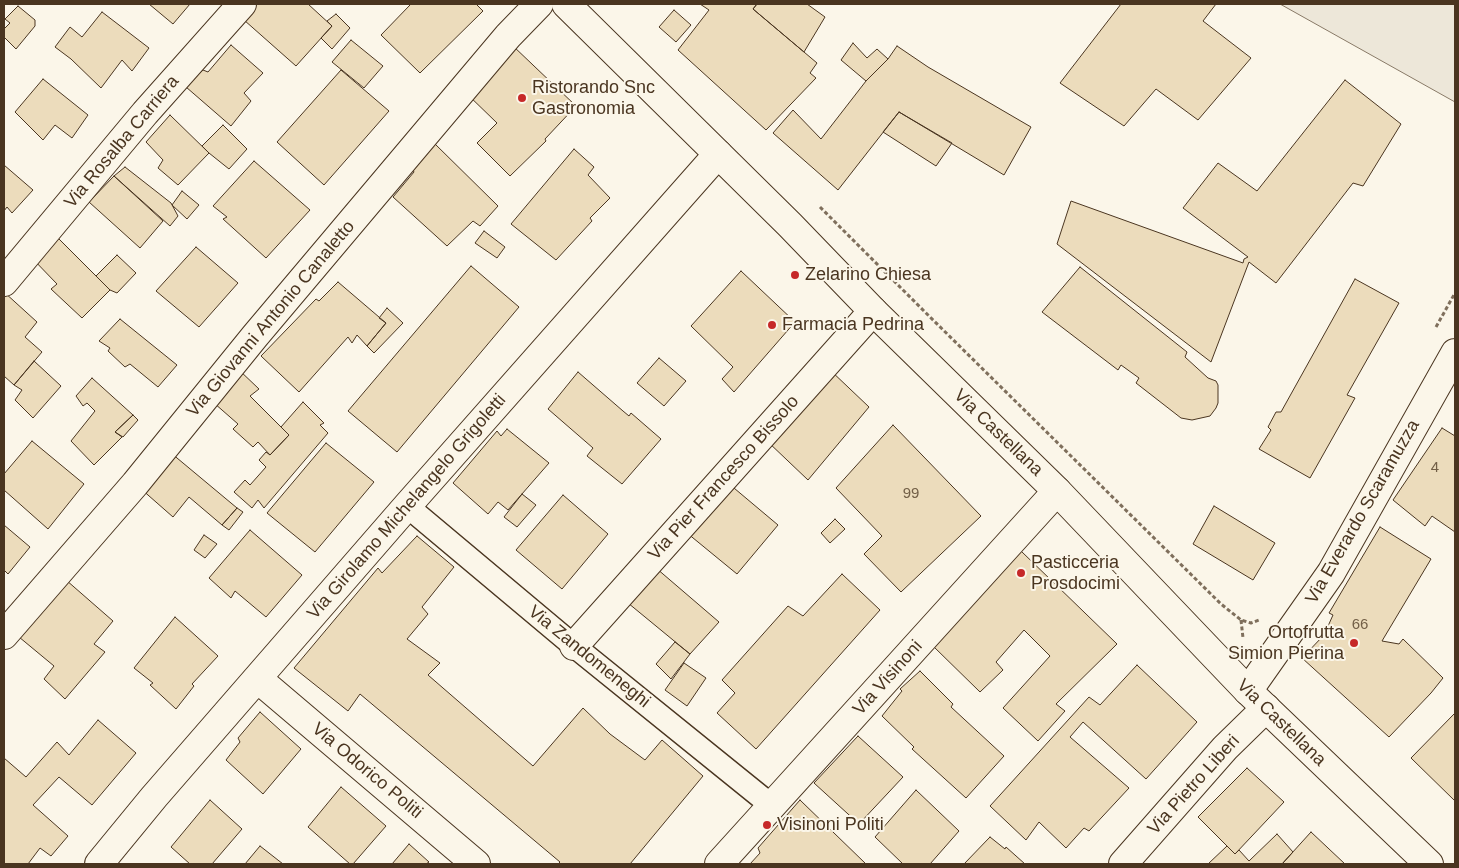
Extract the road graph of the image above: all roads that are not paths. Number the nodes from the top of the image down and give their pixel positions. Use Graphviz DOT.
graph roads {
  1 [pos="242,4"];
  2 [pos="539,4"];
  3 [pos="566,4"];
  4 [pos="718,154"];
  5 [pos="4,282"];
  6 [pos="874,311"];
  7 [pos="1455,353"];
  8 [pos="1057,491"];
  9 [pos="407,506"];
  10 [pos="4,635"];
  11 [pos="574,646"];
  12 [pos="258,678"];
  13 [pos="1257,700"];
  14 [pos="772,806"];
  15 [pos="111,860"];
  16 [pos="476,864"];
  17 [pos="719,864"];
  18 [pos="1123,864"];
  19 [pos="1430,864"];
  1 -- 5 [label="street, Via Rosalba Carriera"];
  2 -- 10 [label="street, Via Giovanni Antonio Canaletto"];
  3 -- 4 [label="street, Via Castellana"];
  4 -- 6 [label="street, Via Castellana"];
  4 -- 9 [label="street, Via Girolamo Michelangelo Grigoletti"];
  6 -- 8 [label="street, Via Castellana"];
  6 -- 11 [label="street, Via Pier Francesco Bissolo"];
  7 -- 13 [label="street, Via Everardo Scaramuzza"];
  8 -- 13 [label="street, Via Castellana"];
  8 -- 14 [label="street, Via Visinoni"];
  9 -- 11 [label="street, Via Zandomeneghi"];
  9 -- 12 [label="street, Via Girolamo Michelangelo Grigoletti"];
  11 -- 14 [label="street, Via Zandomeneghi"];
  12 -- 15 [label="street, Via Girolamo Michelangelo Grigoletti"];
  12 -- 16 [label="street, Via Odorico Politi"];
  13 -- 18 [label="street, Via Pietro Liberi"];
  13 -- 19 [label="street, Via Castellana"];
  14 -- 17 [label="street, Via Visinoni"];
}
